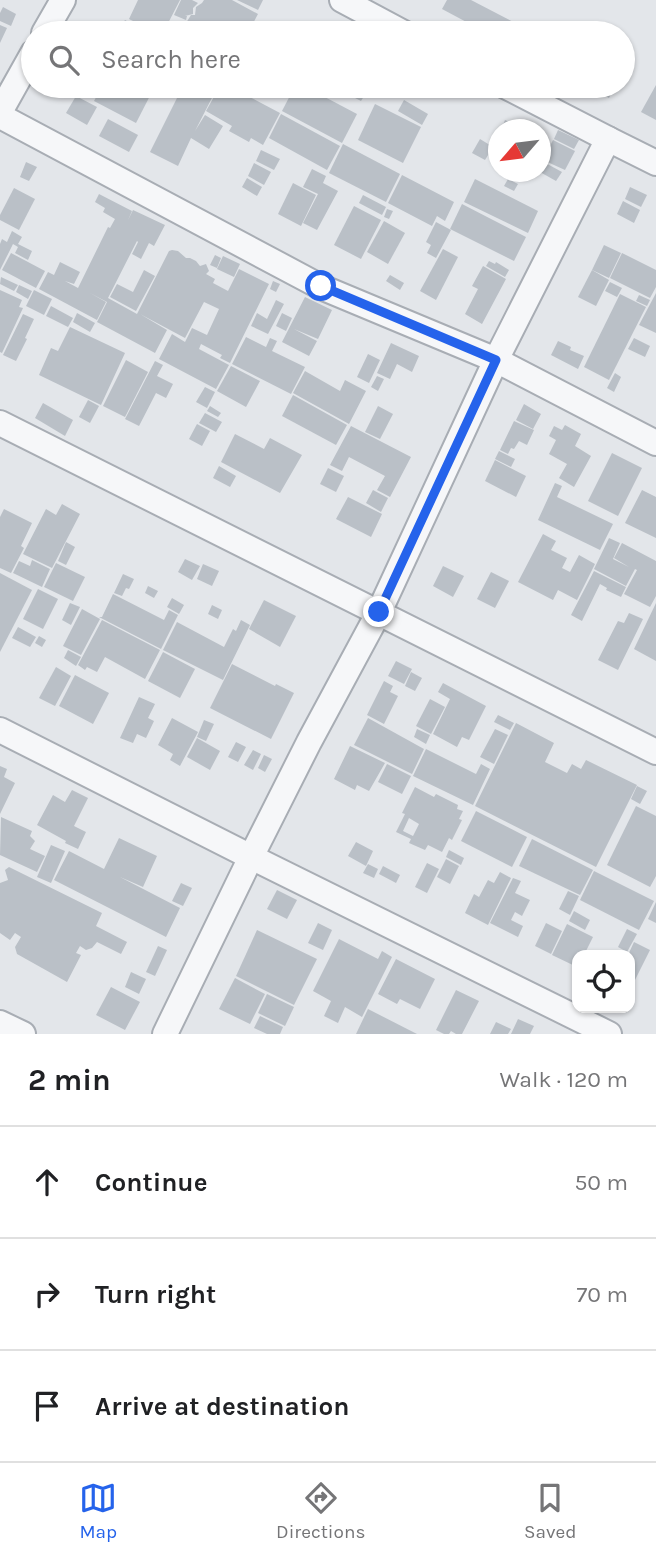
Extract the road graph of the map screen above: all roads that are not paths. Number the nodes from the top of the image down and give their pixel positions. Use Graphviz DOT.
graph roads {
  1 [pos="63,0"];
  2 [pos="342,0"];
  3 [pos="51,21"];
  4 [pos="381,21"];
  5 [pos="21,75"];
  6 [pos="528,98"];
  7 [pos="0,114"];
  8 [pos="608,139"];
  9 [pos="656,163"];
  10 [pos="496,360"];
  11 [pos="0,423"];
  12 [pos="656,443"];
  13 [pos="379,612"];
  14 [pos="0,730"];
  15 [pos="656,752"];
  16 [pos="251,857"];
  17 [pos="0,1023"];
  18 [pos="23,1034"];
  19 [pos="165,1034"];
  20 [pos="609,1034"];
  1 -- 3 [label="street"];
  2 -- 4 [label="street"];
  5 -- 7 [label="street"];
  6 -- 8 [label="street"];
  7 -- 10 [label="street"];
  8 -- 9 [label="street"];
  8 -- 10 [label="street"];
  10 -- 12 [label="street"];
  10 -- 13 [label="street"];
  11 -- 13 [label="street"];
  13 -- 15 [label="street"];
  13 -- 16 [label="street"];
  14 -- 16 [label="street"];
  16 -- 19 [label="street"];
  16 -- 20 [label="street"];
  17 -- 18 [label="street"];
}
